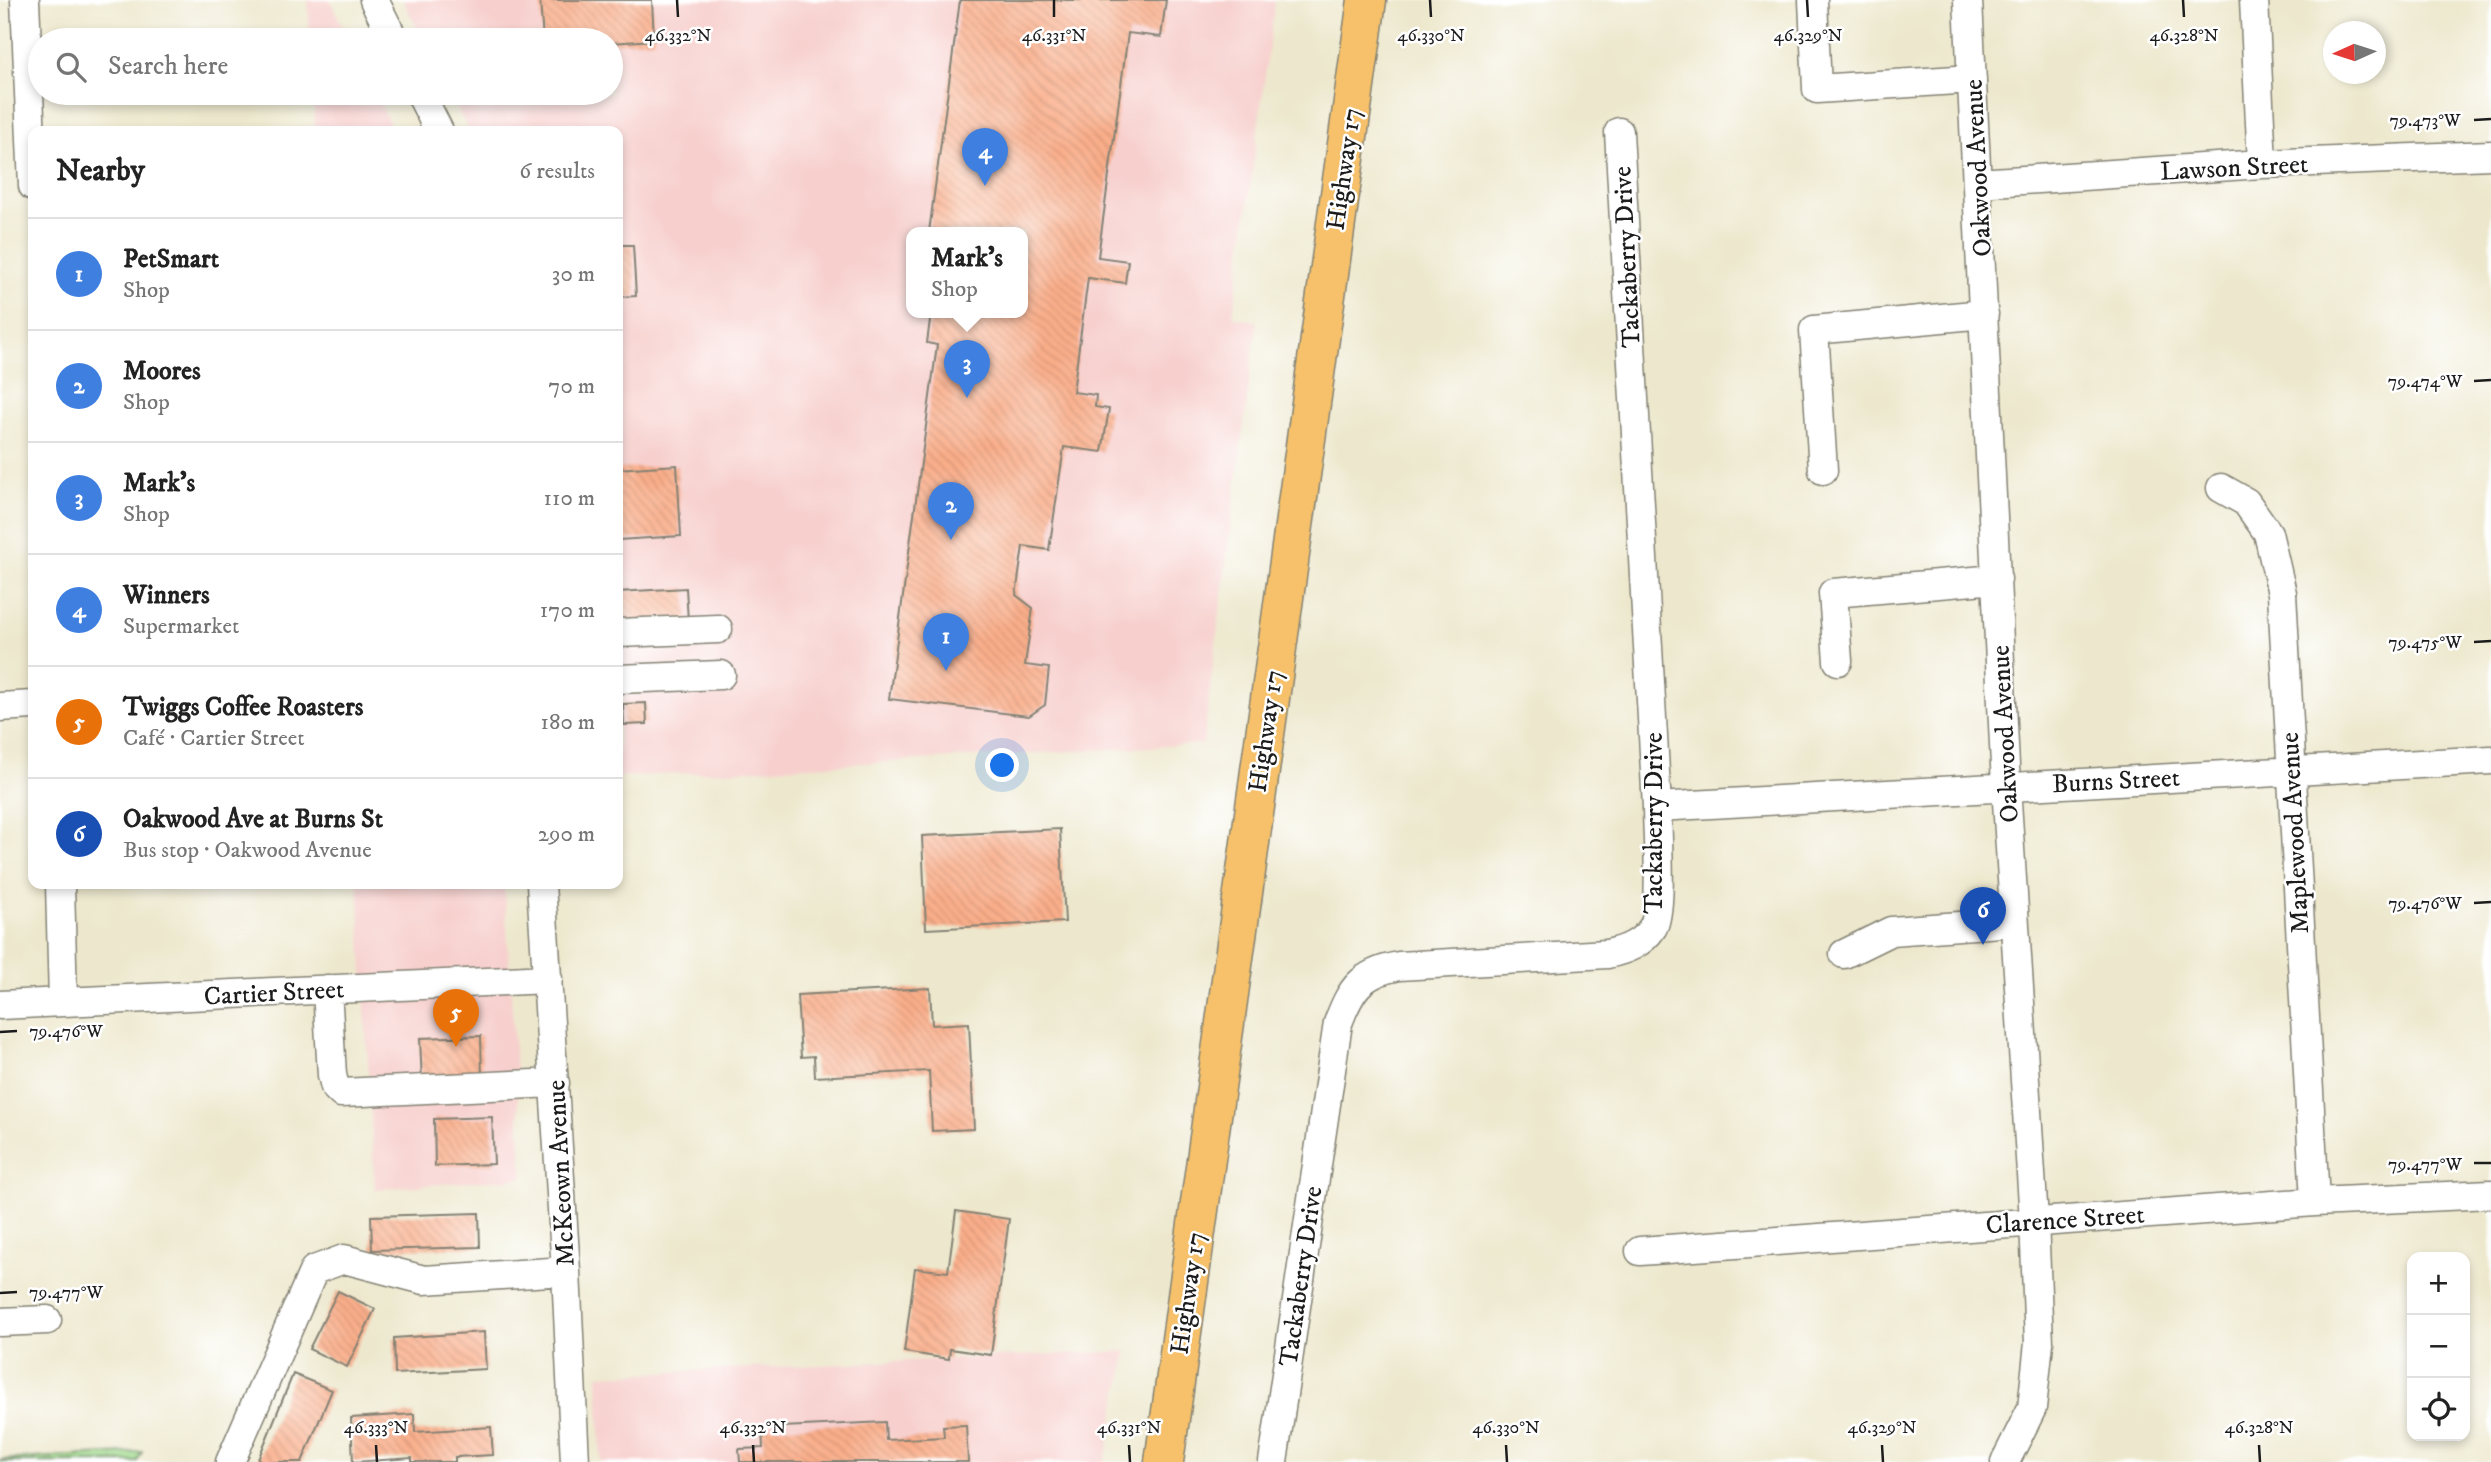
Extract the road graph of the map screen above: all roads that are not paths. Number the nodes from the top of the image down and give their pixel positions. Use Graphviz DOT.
graph roads {
  1 [pos="25,0"];
  2 [pos="374,0"];
  3 [pos="1367,0"];
  4 [pos="1813,0"];
  5 [pos="1968,0"];
  6 [pos="2254,0"];
  7 [pos="388,28"];
  8 [pos="28,70"];
  9 [pos="1972,79"];
  10 [pos="30,105"];
  11 [pos="426,105"];
  12 [pos="30,126"];
  13 [pos="436,126"];
  14 [pos="1619,132"];
  15 [pos="2491,155"];
  16 [pos="2262,164"];
  17 [pos="1977,183"];
  18 [pos="1984,314"];
  19 [pos="1823,470"];
  20 [pos="2221,488"];
  21 [pos="1997,579"];
  22 [pos="718,629"];
  23 [pos="623,633"];
  24 [pos="1838,661"];
  25 [pos="721,675"];
  26 [pos="623,679"];
  27 [pos="28,705"];
  28 [pos="0,707"];
  29 [pos="2491,760"];
  30 [pos="2291,772"];
  31 [pos="2006,786"];
  32 [pos="1657,807"];
  33 [pos="60,889"];
  34 [pos="541,889"];
  35 [pos="2014,922"];
  36 [pos="1844,954"];
  37 [pos="548,979"];
  38 [pos="327,989"];
  39 [pos="63,1002"];
  40 [pos="0,1005"];
  41 [pos="555,1083"];
  42 [pos="2491,1194"];
  43 [pos="2315,1202"];
  44 [pos="2034,1220"];
  45 [pos="1640,1251"];
  46 [pos="566,1271"];
  47 [pos="47,1320"];
  48 [pos="0,1322"];
  49 [pos="230,1462"];
  50 [pos="575,1462"];
  51 [pos="1164,1462"];
  52 [pos="1273,1462"];
  53 [pos="2006,1462"];
  1 -- 8 [label="street"];
  2 -- 7 [label="street"];
  3 -- 51 [label="highway, Highway 17"];
  4 -- 9 [label="street"];
  5 -- 9 [label="street, Oakwood Avenue"];
  6 -- 16 [label="street"];
  9 -- 17 [label="street, Oakwood Avenue"];
  10 -- 12 [label="street"];
  11 -- 13 [label="street"];
  14 -- 32 [label="street, Tackaberry Drive"];
  15 -- 16 [label="street, Lawson Street"];
  16 -- 17 [label="street, Lawson Street"];
  17 -- 18 [label="street, Oakwood Avenue"];
  18 -- 19 [label="street"];
  18 -- 21 [label="street, Oakwood Avenue"];
  20 -- 30 [label="street, Maplewood Avenue"];
  21 -- 24 [label="street"];
  21 -- 31 [label="street, Oakwood Avenue"];
  22 -- 23 [label="street"];
  25 -- 26 [label="street"];
  27 -- 28 [label="street"];
  29 -- 30 [label="street, Burns Street"];
  30 -- 31 [label="street, Burns Street"];
  30 -- 43 [label="street, Maplewood Avenue"];
  31 -- 32 [label="street, Burns Street"];
  31 -- 35 [label="street, Oakwood Avenue"];
  32 -- 52 [label="street, Tackaberry Drive"];
  33 -- 39 [label="street"];
  34 -- 37 [label="street, McKeown Avenue"];
  35 -- 36 [label="street"];
  35 -- 44 [label="street, Oakwood Avenue"];
  37 -- 38 [label="street, Cartier Street"];
  37 -- 41 [label="street, McKeown Avenue"];
  38 -- 39 [label="street, Cartier Street"];
  38 -- 41 [label="street"];
  39 -- 40 [label="street, Cartier Street"];
  41 -- 46 [label="street, McKeown Avenue"];
  42 -- 43 [label="street, Clarence Street"];
  43 -- 44 [label="street, Clarence Street"];
  44 -- 45 [label="street, Clarence Street"];
  44 -- 53 [label="street, Oakwood Avenue"];
  46 -- 49 [label="street"];
  46 -- 50 [label="street, McKeown Avenue"];
  47 -- 48 [label="street"];
}
